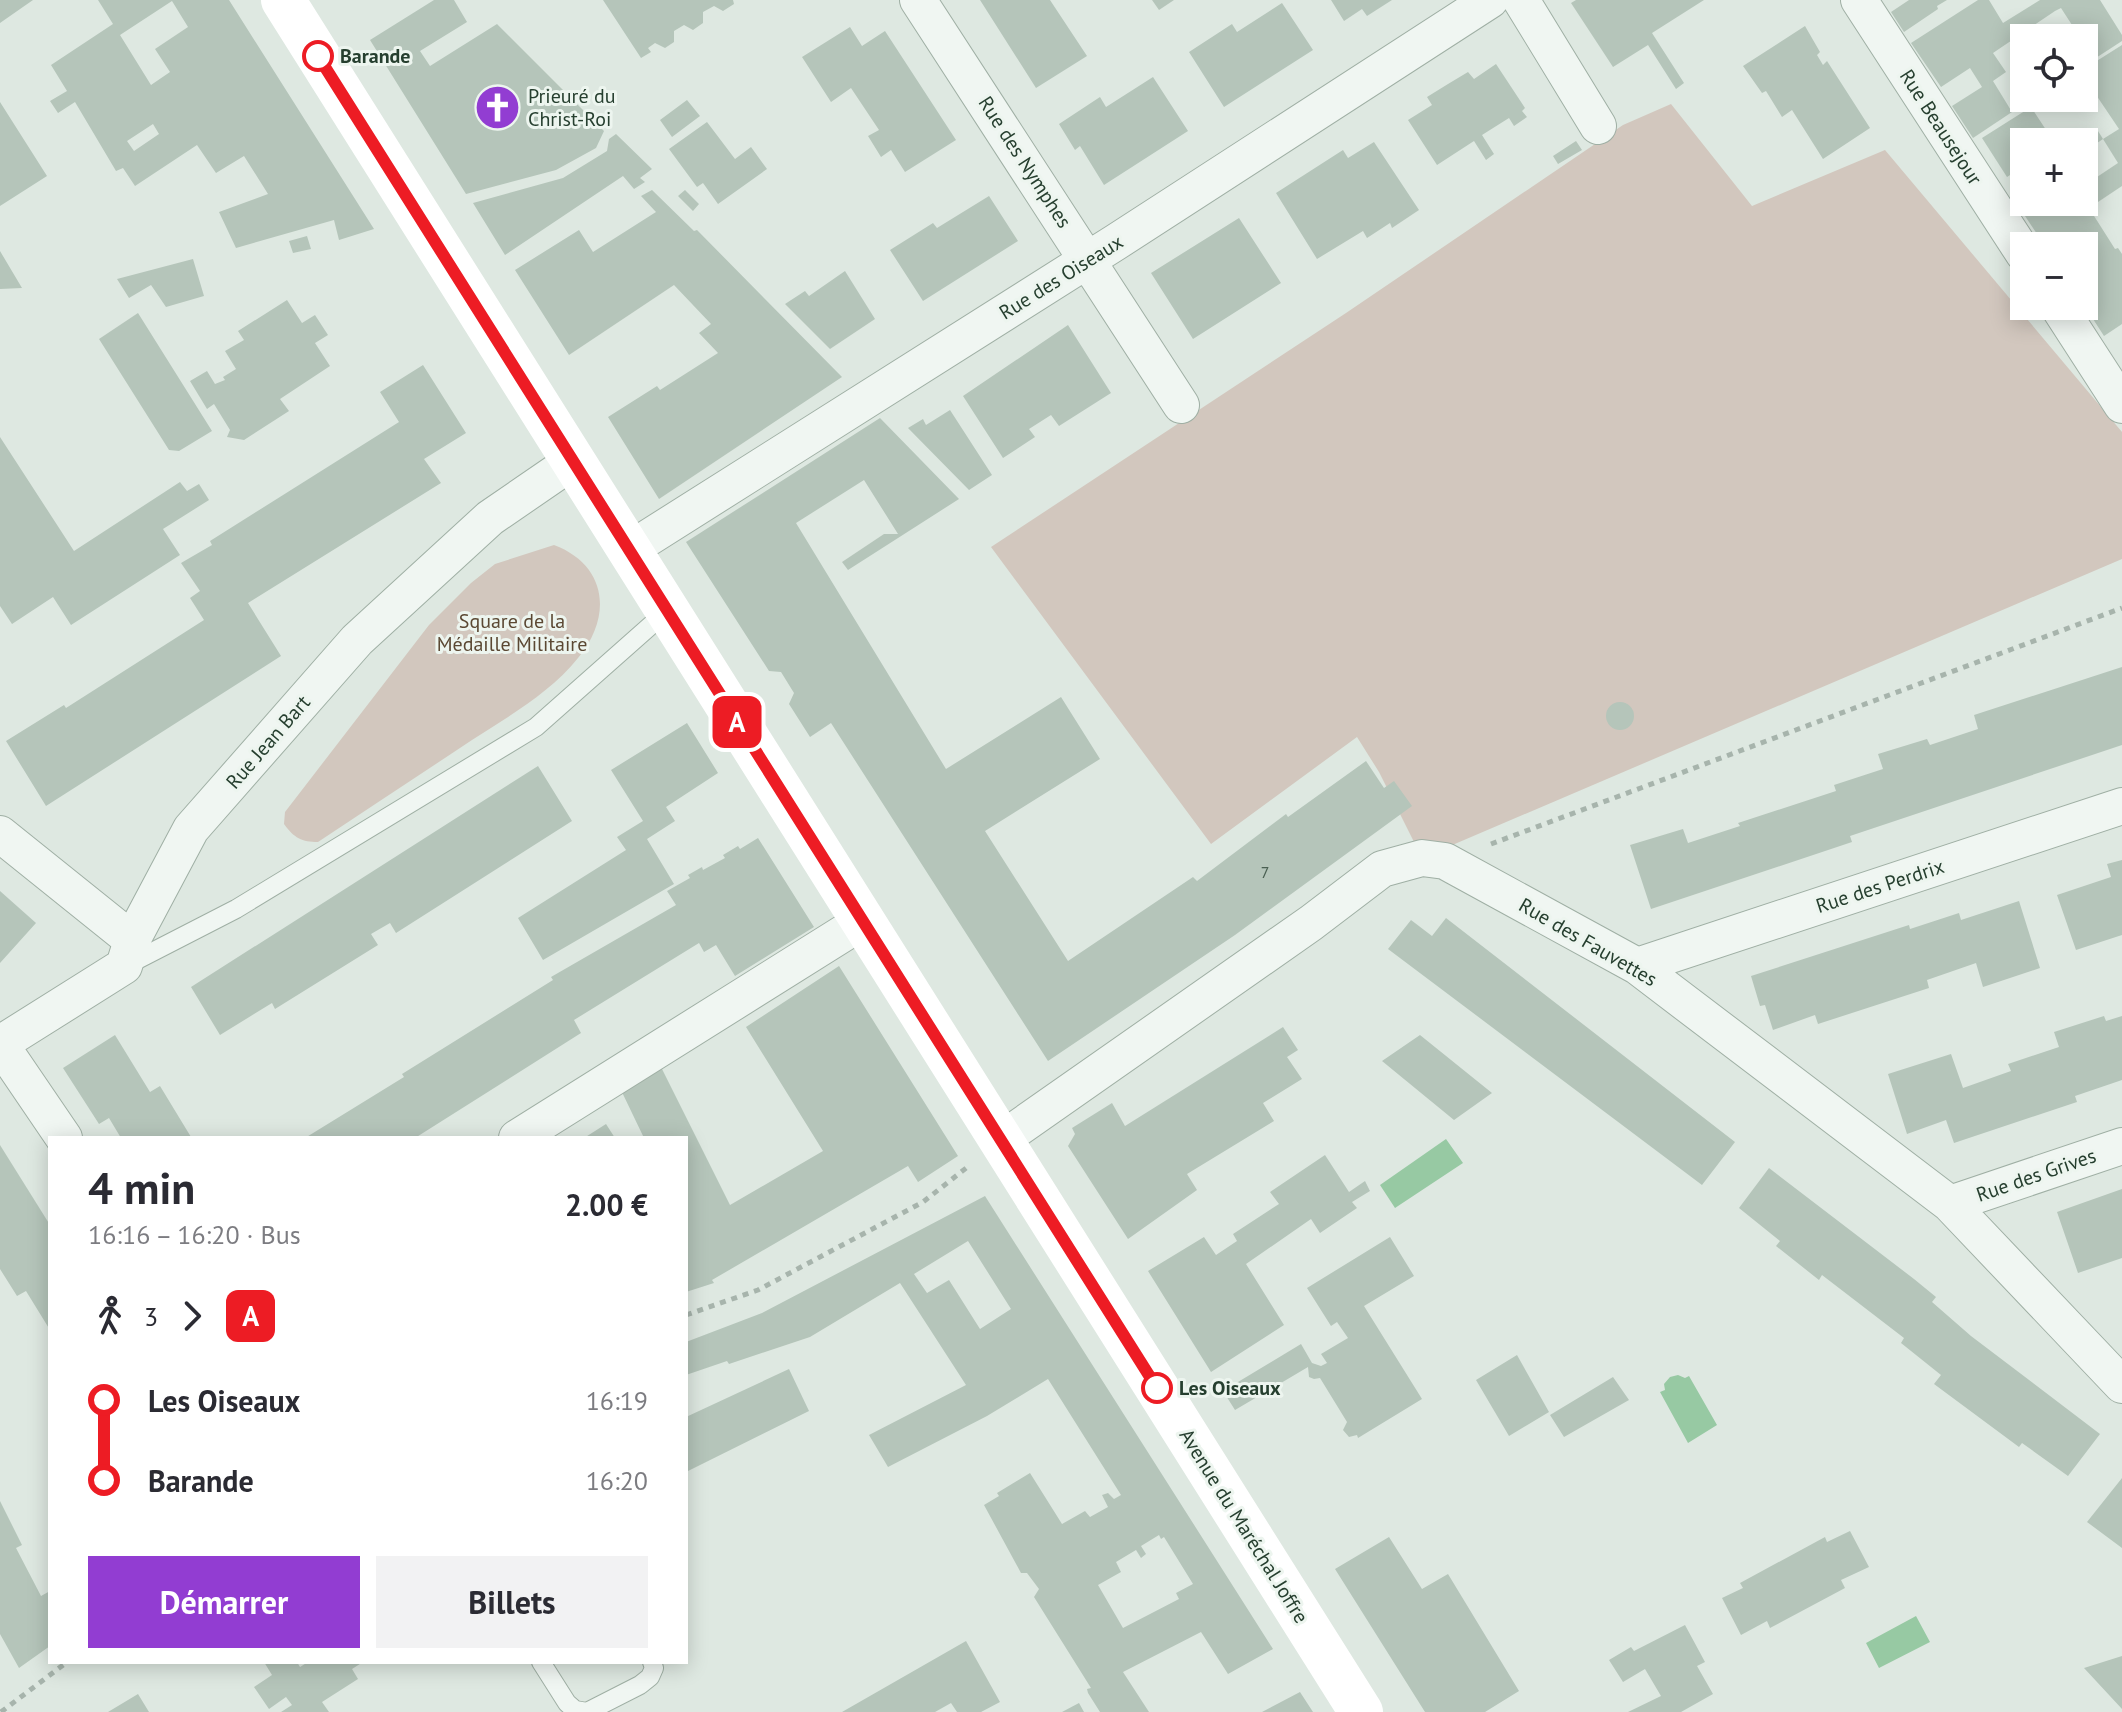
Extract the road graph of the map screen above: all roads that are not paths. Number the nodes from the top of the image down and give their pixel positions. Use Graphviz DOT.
graph roads {
  1 [pos="283,0"];
  2 [pos="918,0"];
  3 [pos="1490,0"];
  4 [pos="1521,0"];
  5 [pos="1859,0"];
  6 [pos="1598,126"];
  7 [pos="2010,232"];
  8 [pos="1088,258"];
  9 [pos="2067,320"];
  10 [pos="1181,405"];
  11 [pos="2122,405"];
  12 [pos="573,461"];
  13 [pos="629,550"];
  14 [pos="667,611"];
  15 [pos="2122,806"];
  16 [pos="0,834"];
  17 [pos="863,921"];
  18 [pos="128,953"];
  19 [pos="1637,966"];
  20 [pos="0,1044"];
  21 [pos="63,1136"];
  22 [pos="520,1136"];
  23 [pos="1001,1140"];
  24 [pos="2122,1146"];
  25 [pos="1950,1204"];
  26 [pos="2122,1385"];
  27 [pos="542,1664"];
  28 [pos="653,1664"];
  29 [pos="1361,1712"];
  1 -- 12 [label="main road, Avenue du Maréchal Joffre"];
  2 -- 8 [label="street, Rue des Nymphes"];
  3 -- 8 [label="street, Rue des Oiseaux"];
  4 -- 6 [label="street"];
  5 -- 7 [label="street, Rue Beausejour"];
  8 -- 10 [label="street, Rue des Nymphes"];
  8 -- 13 [label="street, Rue des Oiseaux"];
  9 -- 11 [label="street"];
  12 -- 13 [label="main road, Avenue du Maréchal Joffre"];
  12 -- 18 [label="street, Rue Jean Bart"];
  13 -- 14 [label="main road, Avenue du Maréchal Joffre"];
  14 -- 17 [label="main road, Avenue du Maréchal Joffre"];
  14 -- 18 [label="lane"];
  15 -- 19 [label="street, Rue des Perdrix"];
  16 -- 18 [label="street"];
  17 -- 22 [label="street"];
  17 -- 23 [label="main road, Avenue du Maréchal Joffre"];
  18 -- 20 [label="street, Rue Jean Bart"];
  19 -- 23 [label="street, Rue des Fauvettes"];
  19 -- 25 [label="street, Rue des Fauvettes"];
  20 -- 21 [label="street"];
  23 -- 29 [label="main road, Avenue du Maréchal Joffre"];
  24 -- 25 [label="street, Rue des Grives"];
  25 -- 26 [label="street, Rue des Fauvettes"];
  27 -- 28 [label="lane"];
}
